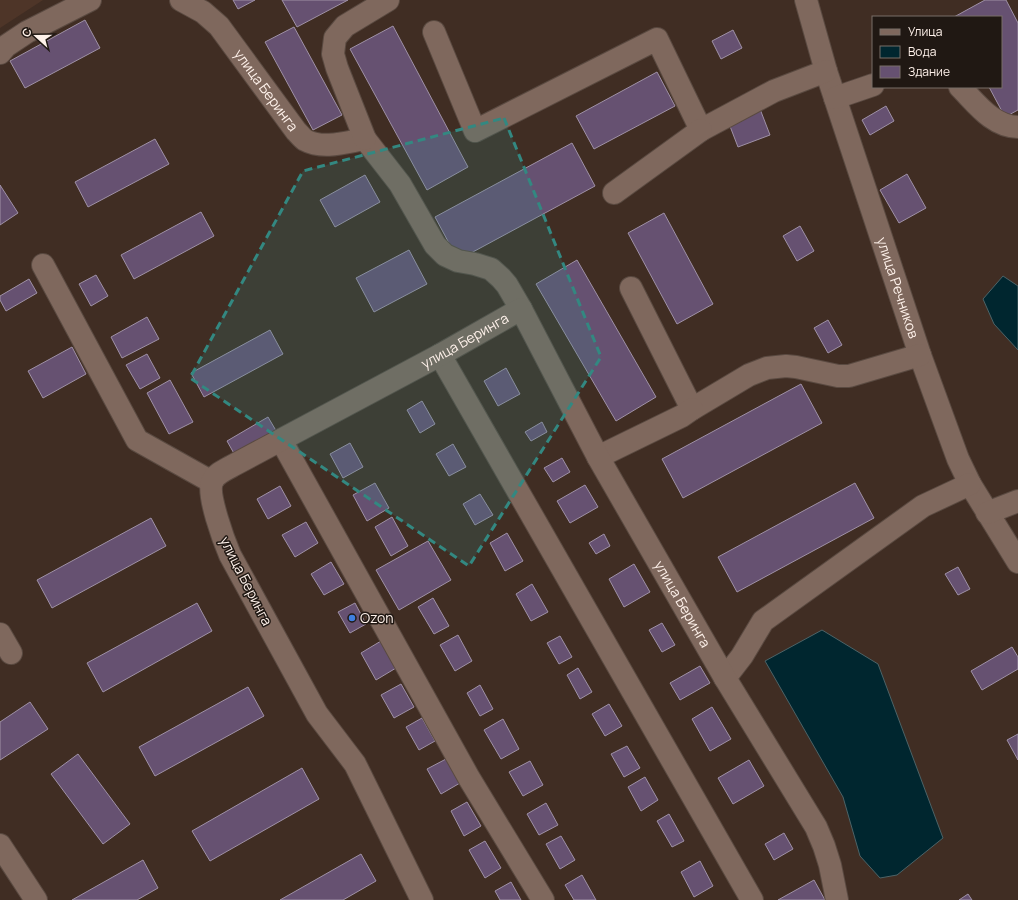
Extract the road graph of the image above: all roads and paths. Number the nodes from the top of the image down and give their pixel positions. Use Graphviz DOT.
graph roads {
  1 [pos="90,0"];
  2 [pos="181,0"];
  3 [pos="388,0"];
  4 [pos="806,0"];
  5 [pos="434,32"];
  6 [pos="0,53"];
  7 [pos="826,71"];
  8 [pos="872,85"];
  9 [pos="961,88"];
  10 [pos="834,98"];
  11 [pos="1018,127"];
  12 [pos="700,130"];
  13 [pos="365,139"];
  14 [pos="614,193"];
  15 [pos="43,265"];
  16 [pos="630,288"];
  17 [pos="521,309"];
  18 [pos="440,355"];
  19 [pos="920,355"];
  20 [pos="692,408"];
  21 [pos="281,440"];
  22 [pos="598,457"];
  23 [pos="212,482"];
  24 [pos="970,484"];
  25 [pos="1018,501"];
  26 [pos="987,513"];
  27 [pos="1018,562"];
  28 [pos="0,634"];
  29 [pos="11,653"];
  30 [pos="725,678"];
  31 [pos="0,845"];
  32 [pos="36,900"];
  33 [pos="422,900"];
  34 [pos="543,900"];
  35 [pos="752,900"];
  36 [pos="837,900"];
  1 -- 6 [label="street"];
  2 -- 13 [label="street, улица Беринга"];
  3 -- 13 [label="street"];
  4 -- 7 [label="street, улица Речников"];
  5 -- 12 [label="street"];
  7 -- 10 [label="street, улица Речников"];
  7 -- 12 [label="street"];
  8 -- 10 [label="street"];
  9 -- 11 [label="street"];
  10 -- 19 [label="street, улица Речников"];
  12 -- 14 [label="street"];
  13 -- 17 [label="street, улица Беринга"];
  15 -- 23 [label="street"];
  16 -- 20 [label="street"];
  17 -- 18 [label="street, улица Беринга"];
  17 -- 22 [label="street, улица Беринга"];
  18 -- 21 [label="street, улица Беринга"];
  18 -- 35 [label="street"];
  19 -- 20 [label="street"];
  19 -- 24 [label="street, улица Речников"];
  20 -- 22 [label="street"];
  21 -- 23 [label="street, улица Беринга"];
  21 -- 34 [label="street"];
  22 -- 30 [label="street, улица Беринга"];
  23 -- 33 [label="street, улица Беринга"];
  24 -- 26 [label="street, улица Речников"];
  24 -- 30 [label="street"];
  25 -- 26 [label="street"];
  26 -- 27 [label="street, улица Речников"];
  28 -- 29 [label="street"];
  30 -- 36 [label="street, улица Беринга"];
  31 -- 32 [label="street"];
}
